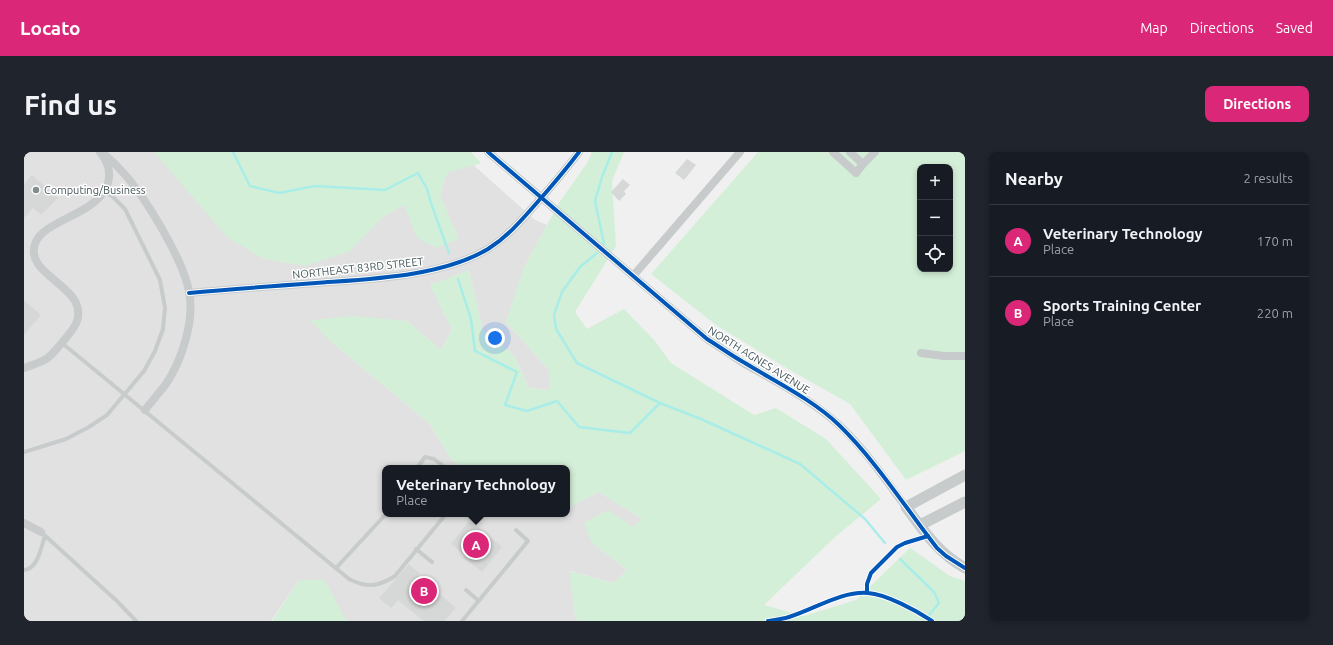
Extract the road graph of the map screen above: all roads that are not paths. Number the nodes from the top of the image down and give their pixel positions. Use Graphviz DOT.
graph roads {
  1 [pos="101,152"];
  2 [pos="488,152"];
  3 [pos="579,152"];
  4 [pos="740,152"];
  5 [pos="832,152"];
  6 [pos="850,152"];
  7 [pos="875,152"];
  8 [pos="863,164"];
  9 [pos="104,192"];
  10 [pos="542,198"];
  11 [pos="633,276"];
  12 [pos="189,293"];
  13 [pos="62,343"];
  14 [pos="921,353"];
  15 [pos="965,356"];
  16 [pos="24,368"];
  17 [pos="125,394"];
  18 [pos="145,410"];
  19 [pos="24,452"];
  20 [pos="419,465"];
  21 [pos="442,465"];
  22 [pos="965,475"];
  23 [pos="965,502"];
  24 [pos="906,507"];
  25 [pos="383,517"];
  26 [pos="444,517"];
  27 [pos="24,522"];
  28 [pos="920,526"];
  29 [pos="516,530"];
  30 [pos="43,534"];
  31 [pos="416,550"];
  32 [pos="432,562"];
  33 [pos="336,568"];
  34 [pos="965,568"];
  35 [pos="24,570"];
  36 [pos="466,590"];
  37 [pos="479,601"];
  38 [pos="136,621"];
  39 [pos="462,621"];
  1 -- 9 [label="street"];
  1 -- 12 [label="street"];
  2 -- 10 [label="street, NORTH AGNES AVENUE"];
  3 -- 10 [label="street, NORTHEAST 83RD STREET"];
  4 -- 11 [label="street"];
  5 -- 8 [label="street"];
  6 -- 8 [label="street"];
  7 -- 8 [label="street"];
  9 -- 13 [label="street"];
  9 -- 17 [label="lane"];
  10 -- 11 [label="street, NORTH AGNES AVENUE"];
  10 -- 12 [label="street, NORTHEAST 83RD STREET"];
  11 -- 24 [label="street, NORTH AGNES AVENUE"];
  12 -- 18 [label="street"];
  13 -- 16 [label="street"];
  13 -- 17 [label="lane"];
  14 -- 15 [label="street"];
  17 -- 18 [label="lane"];
  17 -- 19 [label="lane"];
  18 -- 33 [label="lane"];
  20 -- 21 [label="lane"];
  22 -- 24 [label="street"];
  23 -- 28 [label="street"];
  24 -- 28 [label="street, NORTH AGNES AVENUE"];
  25 -- 33 [label="lane"];
  26 -- 31 [label="lane"];
  27 -- 30 [label="street"];
  28 -- 34 [label="street, NORTH AGNES AVENUE"];
  29 -- 37 [label="lane"];
  30 -- 35 [label="lane"];
  30 -- 38 [label="lane"];
  31 -- 32 [label="lane"];
  31 -- 33 [label="lane"];
  36 -- 37 [label="lane"];
  37 -- 39 [label="lane"];
}
